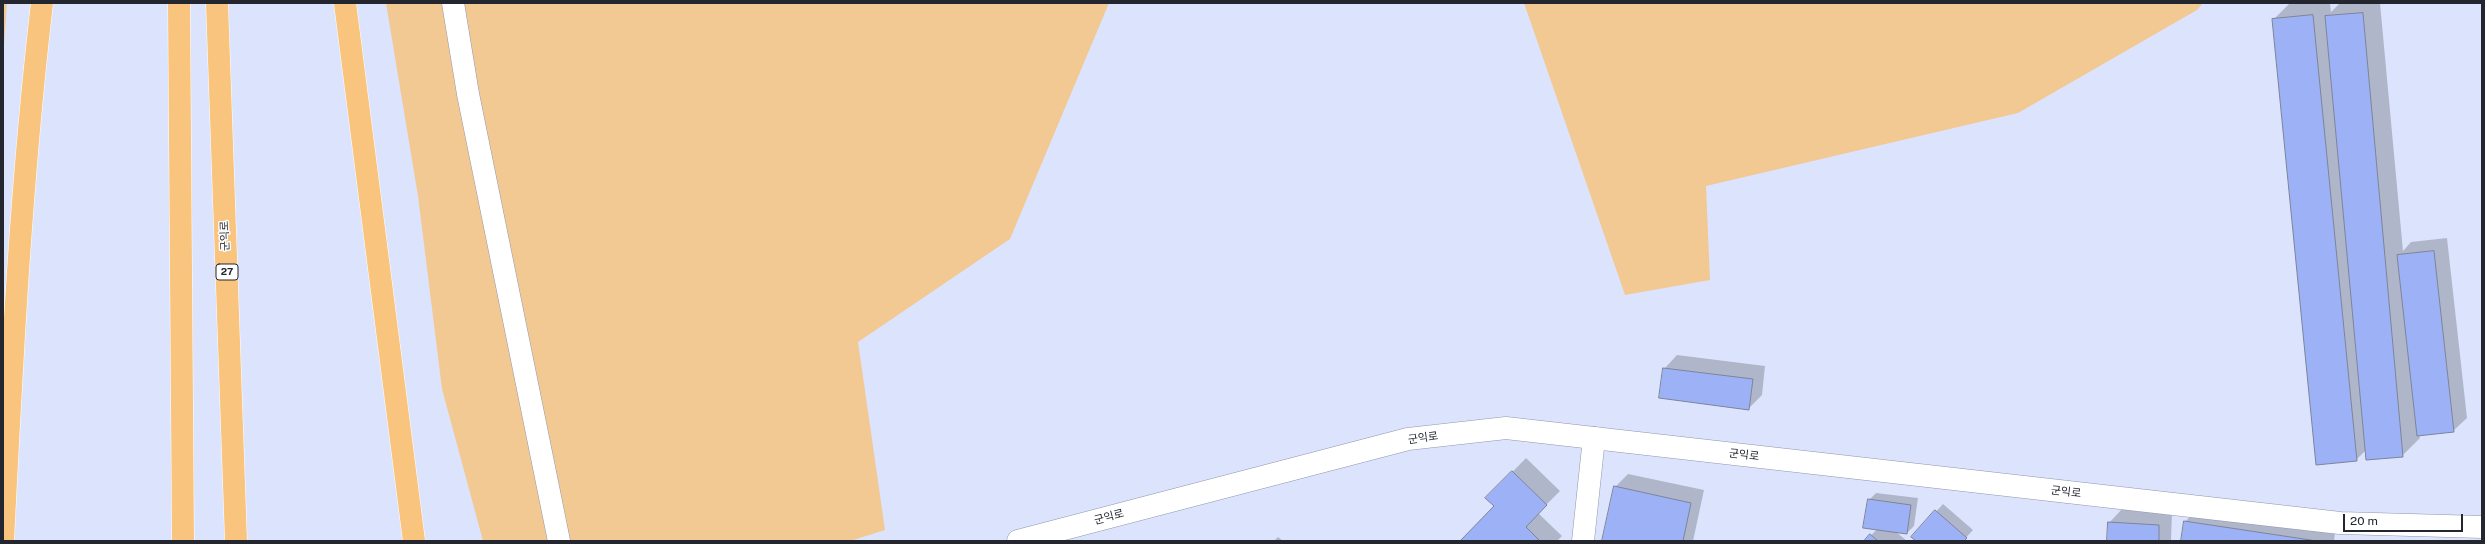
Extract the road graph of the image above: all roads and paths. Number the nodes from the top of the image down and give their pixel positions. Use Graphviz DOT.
graph roads {
  1 [pos="42,3"];
  2 [pos="179,3"];
  3 [pos="217,3"];
  4 [pos="345,3"];
  5 [pos="453,3"];
  6 [pos="7,396"];
  7 [pos="1594,438"];
  8 [pos="2482,527"];
  9 [pos="183,537"];
  10 [pos="3,541"];
  11 [pos="236,541"];
  12 [pos="414,541"];
  13 [pos="559,541"];
  14 [pos="1018,541"];
  15 [pos="1583,541"];
  1 -- 6 [label="highway"];
  2 -- 9 [label="highway"];
  3 -- 11 [label="highway, 군익로 / 27"];
  4 -- 12 [label="highway"];
  5 -- 13 [label="street"];
  6 -- 10 [label="highway"];
  7 -- 8 [label="street, 군익로"];
  7 -- 14 [label="street, 군익로"];
  7 -- 15 [label="street"];
}
